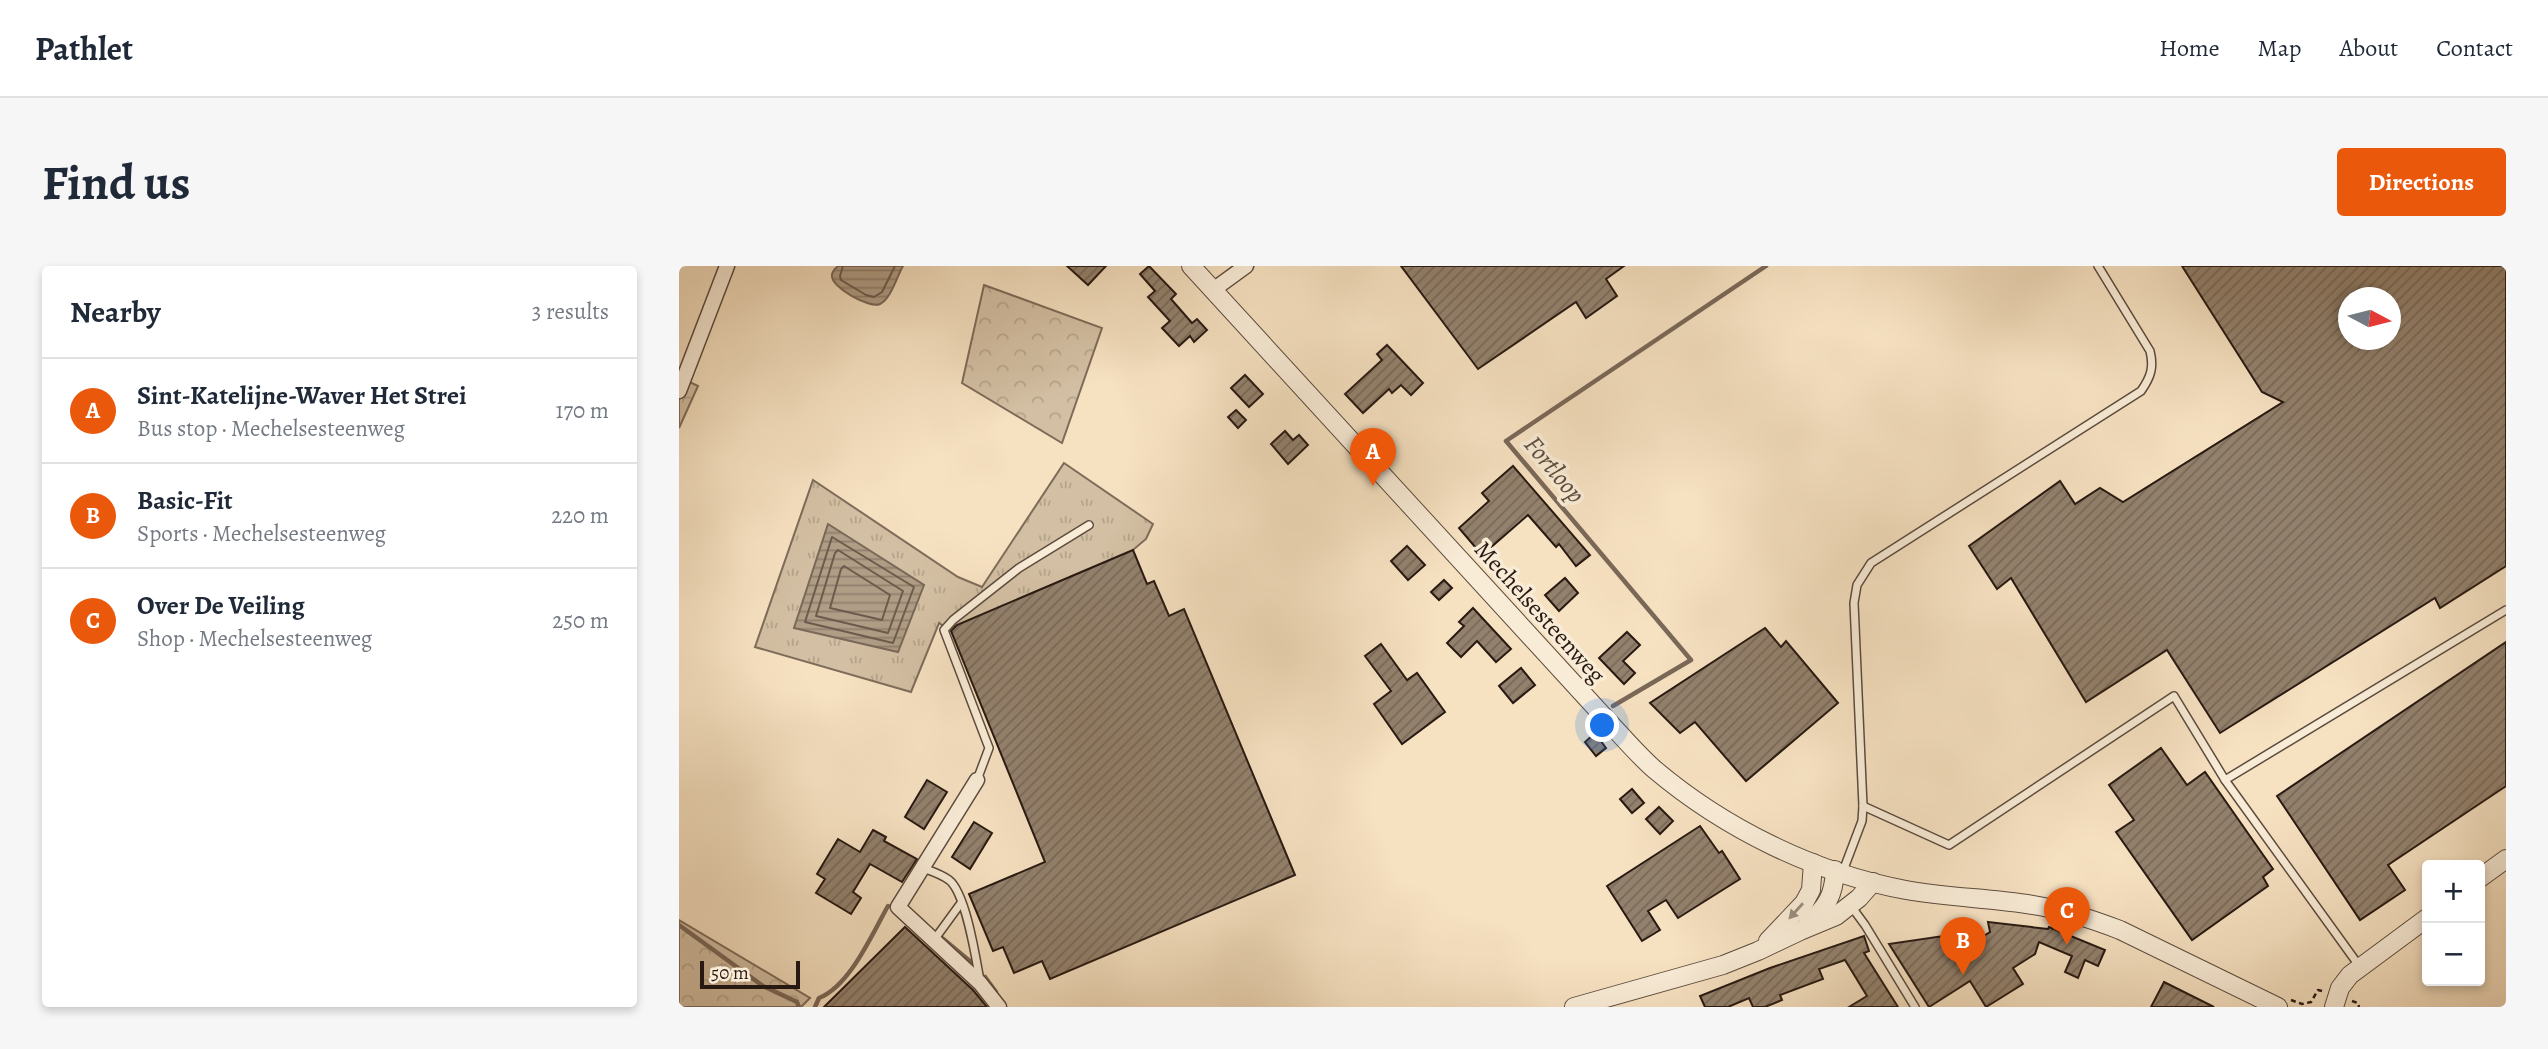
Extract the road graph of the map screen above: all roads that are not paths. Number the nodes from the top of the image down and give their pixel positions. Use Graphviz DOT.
graph roads {
  1 [pos="727,266"];
  2 [pos="1191,266"];
  3 [pos="1246,266"];
  4 [pos="2098,266"];
  5 [pos="1213,290"];
  6 [pos="679,391"];
  7 [pos="1089,525"];
  8 [pos="2506,610"];
  9 [pos="977,780"];
  10 [pos="2225,780"];
  11 [pos="1863,806"];
  12 [pos="2506,859"];
  13 [pos="1813,863"];
  14 [pos="923,868"];
  15 [pos="1839,872"];
  16 [pos="2485,874"];
  17 [pos="1873,882"];
  18 [pos="961,903"];
  19 [pos="1850,905"];
  20 [pos="2422,922"];
  21 [pos="1800,930"];
  22 [pos="934,940"];
  23 [pos="1758,951"];
  24 [pos="2361,968"];
  25 [pos="981,983"];
  26 [pos="2336,1001"];
  27 [pos="2283,1003"];
  28 [pos="999,1007"];
  29 [pos="1574,1007"];
  30 [pos="1915,1007"];
  1 -- 6 [label="street"];
  2 -- 5 [label="street, Mechelsesteenweg"];
  3 -- 5 [label="street"];
  4 -- 11 [label="lane"];
  5 -- 13 [label="street, Mechelsesteenweg"];
  7 -- 9 [label="lane"];
  8 -- 10 [label="lane"];
  9 -- 14 [label="street"];
  10 -- 11 [label="lane"];
  10 -- 24 [label="lane"];
  11 -- 15 [label="lane"];
  12 -- 16 [label="street"];
  13 -- 15 [label="street, Mechelsesteenweg"];
  13 -- 23 [label="street, one-way"];
  14 -- 18 [label="lane"];
  14 -- 22 [label="street"];
  15 -- 17 [label="street, Mechelsesteenweg"];
  15 -- 21 [label="street"];
  17 -- 19 [label="street"];
  17 -- 27 [label="street, Mechelsesteenweg"];
  18 -- 22 [label="lane"];
  18 -- 25 [label="lane"];
  19 -- 21 [label="street"];
  19 -- 30 [label="lane"];
  20 -- 24 [label="street"];
  21 -- 23 [label="street"];
  22 -- 25 [label="street"];
  23 -- 29 [label="street"];
  24 -- 26 [label="street"];
  25 -- 28 [label="street"];
}
